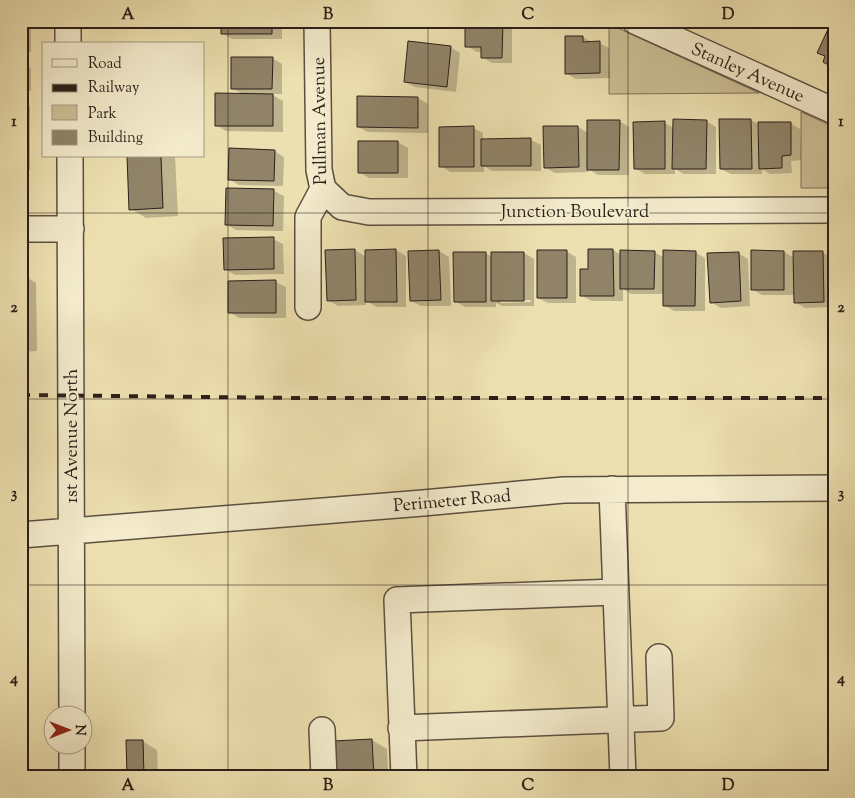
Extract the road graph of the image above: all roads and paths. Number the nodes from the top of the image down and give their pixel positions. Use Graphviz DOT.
graph roads {
  1 [pos="68,21"];
  2 [pos="317,21"];
  3 [pos="635,21"];
  4 [pos="68,42"];
  5 [pos="834,111"];
  6 [pos="70,158"];
  7 [pos="323,189"];
  8 [pos="834,210"];
  9 [pos="21,229"];
  10 [pos="70,229"];
  11 [pos="308,307"];
  12 [pos="834,488"];
  13 [pos="612,489"];
  14 [pos="71,530"];
  15 [pos="21,535"];
  16 [pos="615,592"];
  17 [pos="659,657"];
  18 [pos="72,706"];
  19 [pos="620,719"];
  20 [pos="402,728"];
  21 [pos="322,730"];
  22 [pos="72,756"];
  23 [pos="72,777"];
  24 [pos="324,777"];
  25 [pos="404,777"];
  26 [pos="623,777"];
  1 -- 4 [label="street"];
  2 -- 7 [label="street, Pullman Avenue"];
  3 -- 5 [label="street, Stanley Avenue"];
  6 -- 10 [label="street, 1st Avenue North"];
  7 -- 8 [label="street, Junction Boulevard"];
  7 -- 11 [label="street, Pullman Avenue"];
  9 -- 10 [label="street"];
  10 -- 14 [label="street, 1st Avenue North"];
  12 -- 13 [label="street, Perimeter Road"];
  13 -- 14 [label="street, Perimeter Road"];
  13 -- 16 [label="street"];
  14 -- 15 [label="street, Perimeter Road"];
  14 -- 18 [label="street, 1st Avenue North"];
  16 -- 19 [label="street"];
  16 -- 20 [label="street"];
  17 -- 19 [label="street"];
  19 -- 20 [label="street"];
  19 -- 26 [label="street"];
  20 -- 25 [label="street"];
  21 -- 24 [label="street"];
  22 -- 23 [label="street"];
}
